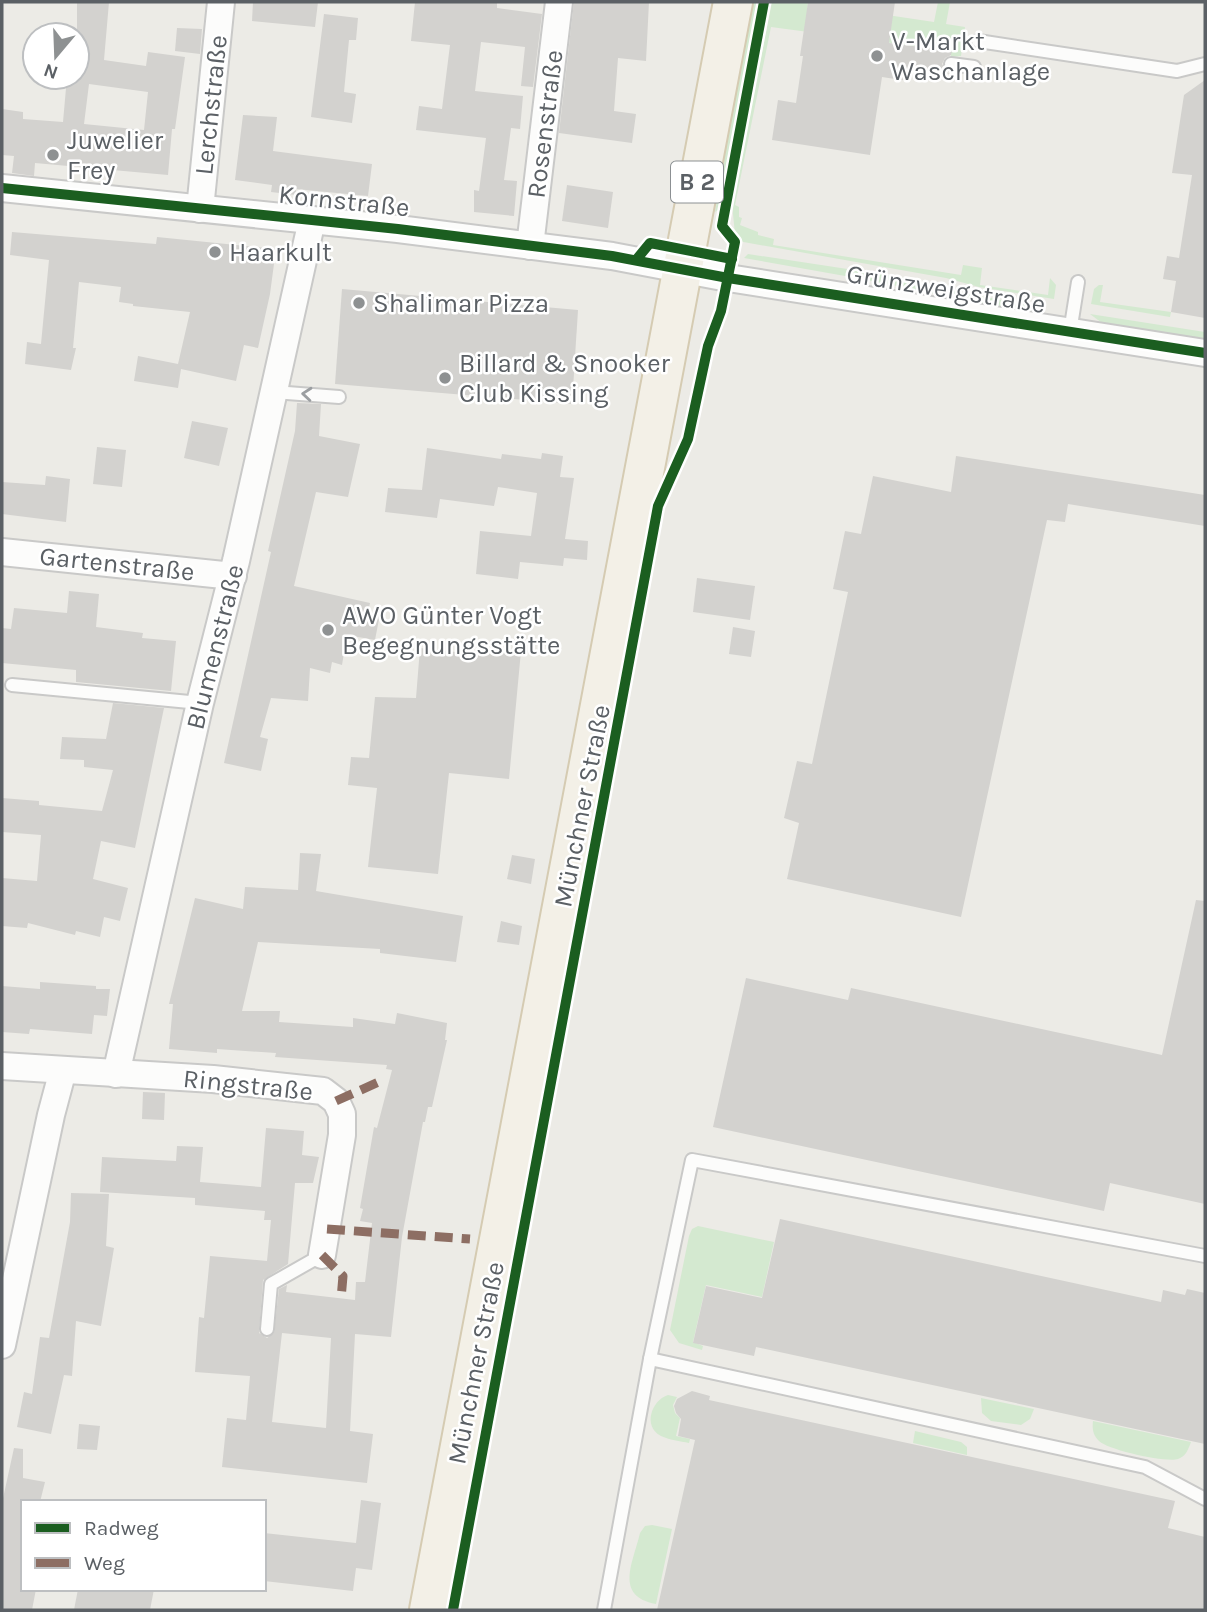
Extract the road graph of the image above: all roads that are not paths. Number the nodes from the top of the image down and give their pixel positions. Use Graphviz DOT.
graph roads {
  1 [pos="221,2"];
  2 [pos="559,2"];
  3 [pos="733,2"];
  4 [pos="978,41"];
  5 [pos="951,64"];
  6 [pos="1205,64"];
  7 [pos="974,67"];
  8 [pos="2,188"];
  9 [pos="200,209"];
  10 [pos="312,220"];
  11 [pos="530,246"];
  12 [pos="681,269"];
  13 [pos="1078,282"];
  14 [pos="1070,332"];
  15 [pos="1205,353"];
  16 [pos="274,392"];
  17 [pos="339,397"];
  18 [pos="2,552"];
  19 [pos="233,576"];
  20 [pos="12,685"];
  21 [pos="200,703"];
  22 [pos="2,1066"];
  23 [pos="63,1070"];
  24 [pos="116,1073"];
  25 [pos="322,1255"];
  26 [pos="1205,1256"];
  27 [pos="267,1329"];
  28 [pos="2,1345"];
  29 [pos="650,1359"];
  30 [pos="1205,1499"];
  31 [pos="429,1610"];
  32 [pos="604,1610"];
  1 -- 9 [label="street, Lerchstraße"];
  2 -- 11 [label="street, Rosenstraße"];
  3 -- 12 [label="main road, Münchner Straße / B 2"];
  4 -- 6 [label="lane"];
  5 -- 7 [label="lane"];
  8 -- 9 [label="street, Kornstraße"];
  9 -- 10 [label="street, Kornstraße"];
  10 -- 11 [label="street, Kornstraße"];
  10 -- 16 [label="street, Blumenstraße"];
  11 -- 12 [label="street, Kornstraße"];
  12 -- 14 [label="street, Grünzweigstraße"];
  12 -- 31 [label="main road, Münchner Straße / B 2"];
  13 -- 14 [label="lane"];
  14 -- 15 [label="street, Grünzweigstraße"];
  17 -- 16 [label="lane, one-way"];
  16 -- 19 [label="street, Blumenstraße"];
  18 -- 19 [label="street, Gartenstraße"];
  19 -- 21 [label="street, Blumenstraße"];
  20 -- 21 [label="lane"];
  21 -- 24 [label="street, Blumenstraße"];
  22 -- 23 [label="street, Ringstraße"];
  23 -- 24 [label="street, Ringstraße"];
  23 -- 28 [label="street"];
  24 -- 25 [label="street, Ringstraße"];
  25 -- 27 [label="lane"];
  26 -- 29 [label="lane"];
  29 -- 30 [label="lane"];
  29 -- 32 [label="lane"];
}
